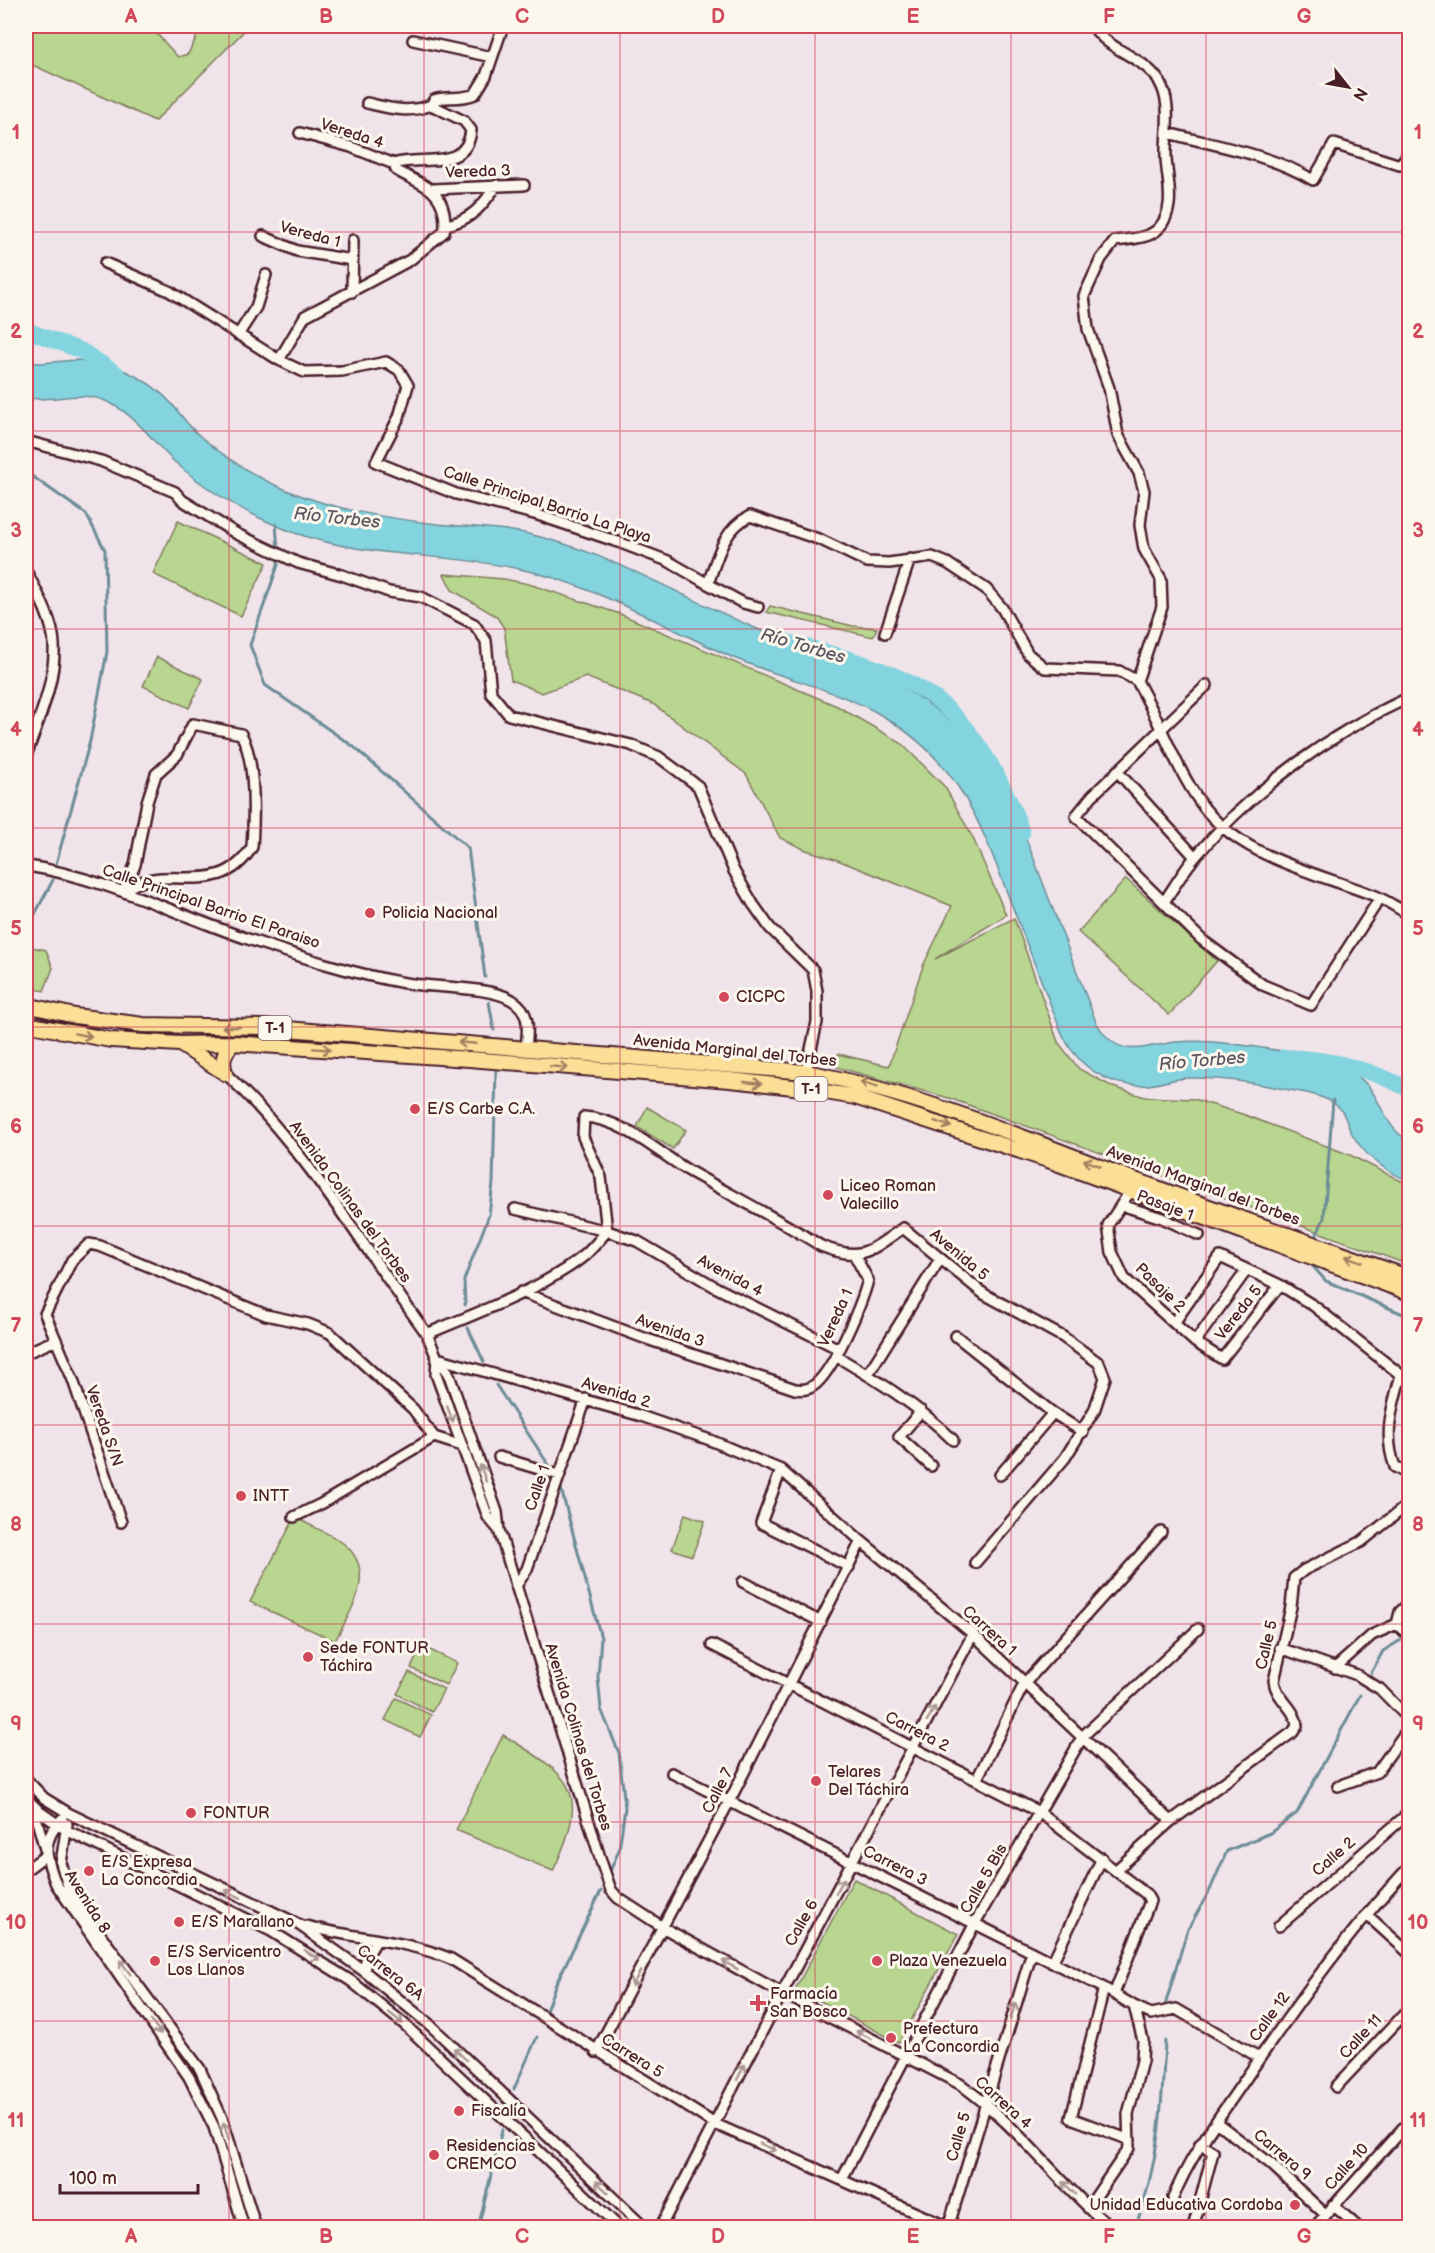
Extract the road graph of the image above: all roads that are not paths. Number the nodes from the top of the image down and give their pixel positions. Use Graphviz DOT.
graph roads {
  1 [pos="503,26"];
  2 [pos="1093,26"];
  3 [pos="413,40"];
  4 [pos="492,57"];
  5 [pos="367,103"];
  6 [pos="432,105"];
  7 [pos="300,133"];
  8 [pos="1167,133"];
  9 [pos="1410,151"];
  10 [pos="393,164"];
  11 [pos="497,185"];
  12 [pos="524,185"];
  13 [pos="433,189"];
  14 [pos="446,225"];
  15 [pos="262,236"];
  16 [pos="353,240"];
  17 [pos="352,260"];
  18 [pos="105,263"];
  19 [pos="266,275"];
  20 [pos="352,292"];
  21 [pos="238,335"];
  22 [pos="279,360"];
  23 [pos="26,441"];
  24 [pos="910,559"];
  25 [pos="26,571"];
  26 [pos="708,584"];
  27 [pos="758,607"];
  28 [pos="885,633"];
  29 [pos="1137,681"];
  30 [pos="1207,685"];
  31 [pos="1410,697"];
  32 [pos="1160,728"];
  33 [pos="26,756"];
  34 [pos="1117,771"];
  35 [pos="1223,828"];
  36 [pos="1195,857"];
  37 [pos="26,865"];
  38 [pos="124,891"];
  39 [pos="1380,898"];
  40 [pos="1164,902"];
  41 [pos="1410,915"];
  42 [pos="26,1005"];
  43 [pos="26,1024"];
  44 [pos="233,1043"];
  45 [pos="180,1044"];
  46 [pos="526,1048"];
  47 [pos="525,1064"];
  48 [pos="806,1072"];
  49 [pos="225,1073"];
  50 [pos="1131,1190"];
  51 [pos="1121,1205"];
  52 [pos="515,1209"];
  53 [pos="607,1231"];
  54 [pos="1199,1235"];
  55 [pos="855,1256"];
  56 [pos="940,1259"];
  57 [pos="1246,1271"];
  58 [pos="1410,1278"];
  59 [pos="1280,1284"];
  60 [pos="520,1292"];
  61 [pos="1410,1293"];
  62 [pos="1174,1323"];
  63 [pos="428,1334"];
  64 [pos="956,1336"];
  65 [pos="56,1340"];
  66 [pos="1195,1342"];
  67 [pos="838,1352"];
  68 [pos="26,1353"];
  69 [pos="437,1358"];
  70 [pos="1222,1359"];
  71 [pos="868,1374"];
  72 [pos="1401,1376"];
  73 [pos="1410,1382"];
  74 [pos="812,1388"];
  75 [pos="586,1399"];
  76 [pos="921,1411"];
  77 [pos="1053,1413"];
  78 [pos="1083,1432"];
  79 [pos="434,1437"];
  80 [pos="953,1440"];
  81 [pos="462,1446"];
  82 [pos="499,1457"];
  83 [pos="931,1466"];
  84 [pos="781,1470"];
  85 [pos="1410,1474"];
  86 [pos="559,1475"];
  87 [pos="1000,1475"];
  88 [pos="1410,1503"];
  89 [pos="294,1517"];
  90 [pos="121,1522"];
  91 [pos="498,1530"];
  92 [pos="1161,1532"];
  93 [pos="861,1541"];
  94 [pos="975,1563"];
  95 [pos="849,1567"];
  96 [pos="743,1582"];
  97 [pos="516,1586"];
  98 [pos="1410,1602"];
  99 [pos="821,1622"];
  100 [pos="1397,1624"];
  101 [pos="1198,1629"];
  102 [pos="973,1634"];
  103 [pos="1410,1637"];
  104 [pos="712,1645"];
  105 [pos="1280,1648"];
  106 [pos="1335,1668"];
  107 [pos="789,1684"];
  108 [pos="1024,1684"];
  109 [pos="1410,1720"];
  110 [pos="1410,1726"];
  111 [pos="1083,1736"];
  112 [pos="914,1747"];
  113 [pos="672,1773"];
  114 [pos="26,1779"];
  115 [pos="977,1779"];
  116 [pos="1338,1786"];
  117 [pos="730,1800"];
  118 [pos="29,1801"];
  119 [pos="1039,1812"];
  120 [pos="1410,1812"];
  121 [pos="68,1813"];
  122 [pos="1171,1821"];
  123 [pos="57,1823"];
  124 [pos="66,1830"];
  125 [pos="46,1852"];
  126 [pos="1102,1858"];
  127 [pos="853,1862"];
  128 [pos="1410,1866"];
  129 [pos="26,1870"];
  130 [pos="1115,1871"];
  131 [pos="1367,1915"];
  132 [pos="975,1923"];
  133 [pos="298,1924"];
  134 [pos="1279,1926"];
  135 [pos="664,1928"];
  136 [pos="376,1941"];
  137 [pos="1032,1952"];
  138 [pos="1410,1954"];
  139 [pos="1052,1963"];
  140 [pos="364,1971"];
  141 [pos="1104,1988"];
  142 [pos="782,1993"];
  143 [pos="1113,1994"];
  144 [pos="1134,2006"];
  145 [pos="1410,2008"];
  146 [pos="596,2052"];
  147 [pos="906,2056"];
  148 [pos="1260,2058"];
  149 [pos="1336,2087"];
  150 [pos="985,2101"];
  151 [pos="1216,2122"];
  152 [pos="715,2124"];
  153 [pos="1406,2130"];
  154 [pos="1130,2140"];
  155 [pos="1200,2144"];
  156 [pos="842,2179"];
  157 [pos="1173,2198"];
  158 [pos="1333,2205"];
  159 [pos="1088,2208"];
  160 [pos="1326,2214"];
  161 [pos="949,2227"];
  162 [pos="244,2228"];
  163 [pos="256,2228"];
  164 [pos="620,2228"];
  165 [pos="645,2228"];
  166 [pos="660,2228"];
  167 [pos="1111,2228"];
  168 [pos="1193,2228"];
  169 [pos="1314,2228"];
  170 [pos="1359,2228"];
  1 -- 4 [label="street"];
  2 -- 8 [label="street"];
  3 -- 4 [label="street"];
  4 -- 6 [label="street"];
  5 -- 6 [label="street"];
  6 -- 10 [label="street"];
  7 -- 10 [label="street, Vereda 4"];
  8 -- 9 [label="street"];
  8 -- 29 [label="street"];
  10 -- 13 [label="street, Vereda 4"];
  11 -- 12 [label="street, Vereda 3"];
  11 -- 13 [label="street, Vereda 3"];
  11 -- 14 [label="street"];
  13 -- 14 [label="street"];
  14 -- 20 [label="street"];
  15 -- 17 [label="street, Vereda 1"];
  16 -- 17 [label="street, Vereda 1"];
  17 -- 20 [label="street, Vereda 1"];
  18 -- 21 [label="street, Calle Principal Barrio La Playa"];
  19 -- 21 [label="street"];
  20 -- 22 [label="street"];
  21 -- 22 [label="street, Calle Principal Barrio La Playa"];
  22 -- 26 [label="street, Calle Principal Barrio La Playa"];
  23 -- 48 [label="street"];
  24 -- 26 [label="street"];
  24 -- 28 [label="street"];
  24 -- 29 [label="street"];
  25 -- 33 [label="street"];
  26 -- 27 [label="street"];
  29 -- 32 [label="street"];
  30 -- 32 [label="street"];
  31 -- 35 [label="street"];
  32 -- 34 [label="street"];
  32 -- 35 [label="street"];
  34 -- 36 [label="street"];
  34 -- 40 [label="street"];
  35 -- 36 [label="street"];
  35 -- 39 [label="street"];
  36 -- 40 [label="street"];
  37 -- 38 [label="street, Calle Principal Barrio El Paraiso"];
  38 -- 38 [label="street"];
  38 -- 46 [label="street, Calle Principal Barrio El Paraiso"];
  39 -- 40 [label="street"];
  39 -- 41 [label="street"];
  46 -- 42 [label="highway, Avenida Marginal del Torbes / T-1, one-way"];
  43 -- 45 [label="highway, Avenida Marginal del Torbes / T-1, one-way"];
  44 -- 45 [label="highway, Avenida Marginal del Torbes / T-1"];
  44 -- 47 [label="highway, Avenida Marginal del Torbes / T-1, one-way"];
  44 -- 49 [label="highway"];
  45 -- 49 [label="highway"];
  46 -- 47 [label="highway"];
  46 -- 48 [label="highway, Avenida Marginal del Torbes / T-1"];
  47 -- 50 [label="highway, Avenida Marginal del Torbes / T-1, one-way"];
  58 -- 48 [label="highway, Avenida Marginal del Torbes / T-1, one-way"];
  49 -- 63 [label="street, Avenida Colinas del Torbes"];
  50 -- 51 [label="street, Pasaje 2"];
  50 -- 61 [label="highway, Avenida Marginal del Torbes / T-1"];
  51 -- 54 [label="street, Pasaje 1"];
  51 -- 62 [label="street, Pasaje 2"];
  52 -- 53 [label="street, Avenida 4"];
  53 -- 55 [label="street"];
  53 -- 60 [label="street"];
  53 -- 67 [label="street, Avenida 4"];
  55 -- 56 [label="street, Avenida 5"];
  55 -- 67 [label="street, Vereda 1"];
  56 -- 71 [label="street"];
  56 -- 78 [label="street, Avenida 5"];
  57 -- 59 [label="street"];
  57 -- 62 [label="street"];
  57 -- 66 [label="street"];
  59 -- 70 [label="street, Vereda 5"];
  59 -- 72 [label="street"];
  60 -- 63 [label="street"];
  60 -- 74 [label="street, Avenida 3"];
  62 -- 66 [label="street, Pasaje 2"];
  63 -- 69 [label="street, Avenida Colinas del Torbes"];
  64 -- 77 [label="street"];
  65 -- 68 [label="street"];
  65 -- 79 [label="street, Vereda S/N"];
  65 -- 90 [label="street, Vereda S/N"];
  66 -- 70 [label="street, Pasaje 2"];
  67 -- 71 [label="street, Avenida 4"];
  67 -- 74 [label="street, Vereda 1"];
  69 -- 75 [label="street, Avenida 2"];
  69 -- 81 [label="street, Avenida Colinas del Torbes, one-way"];
  91 -- 69 [label="street, Avenida Colinas del Torbes, one-way"];
  71 -- 76 [label="street, Avenida 4"];
  72 -- 73 [label="street"];
  72 -- 85 [label="street"];
  75 -- 84 [label="street, Avenida 2"];
  75 -- 86 [label="street, Calle 1"];
  76 -- 80 [label="street, Avenida 4"];
  76 -- 83 [label="street"];
  77 -- 78 [label="street"];
  77 -- 87 [label="street"];
  78 -- 94 [label="street, Avenida 5"];
  79 -- 81 [label="street"];
  79 -- 89 [label="street"];
  81 -- 91 [label="street, Avenida Colinas del Torbes"];
  82 -- 86 [label="street"];
  84 -- 93 [label="street, Carrera 1"];
  84 -- 95 [label="street"];
  86 -- 97 [label="street, Calle 1"];
  88 -- 105 [label="street, Calle 5"];
  91 -- 97 [label="street, Avenida Colinas del Torbes"];
  92 -- 108 [label="street"];
  93 -- 95 [label="street, Calle 7"];
  93 -- 102 [label="street, Carrera 1"];
  95 -- 99 [label="street, Calle 7"];
  96 -- 99 [label="street"];
  97 -- 135 [label="street, Avenida Colinas del Torbes"];
  98 -- 100 [label="street"];
  99 -- 107 [label="street, Calle 7"];
  100 -- 103 [label="street"];
  100 -- 106 [label="street"];
  101 -- 111 [label="street, Calle 5 Bis"];
  102 -- 108 [label="street, Carrera 1"];
  112 -- 102 [label="street, Calle 6, one-way"];
  104 -- 107 [label="street, Carrera 2"];
  105 -- 106 [label="street"];
  105 -- 122 [label="street, Calle 5"];
  106 -- 109 [label="street"];
  107 -- 112 [label="street, Carrera 2"];
  107 -- 117 [label="street, Calle 7"];
  108 -- 111 [label="street, Carrera 1"];
  108 -- 115 [label="street"];
  110 -- 116 [label="street"];
  111 -- 119 [label="street, Calle 5 Bis"];
  111 -- 122 [label="street, Carrera 1"];
  112 -- 115 [label="street, Carrera 2"];
  112 -- 127 [label="street, Calle 6"];
  113 -- 117 [label="street, Carrera 3"];
  114 -- 121 [label="street, Carrera 6A"];
  115 -- 119 [label="street, Carrera 2"];
  117 -- 127 [label="street, Carrera 3"];
  117 -- 135 [label="street, Calle 7"];
  118 -- 123 [label="street, Carrera 6A"];
  118 -- 125 [label="street, Avenida 8"];
  119 -- 126 [label="street, Carrera 2"];
  119 -- 132 [label="street, Calle 5 Bis"];
  120 -- 134 [label="street, Calle 2"];
  121 -- 123 [label="street"];
  121 -- 124 [label="street, Avenida 8"];
  133 -- 121 [label="street, Carrera 6A, one-way"];
  122 -- 130 [label="street, Calle 5"];
  123 -- 124 [label="street, Carrera 6A"];
  123 -- 125 [label="street"];
  163 -- 124 [label="street, Avenida 8, one-way"];
  124 -- 164 [label="street, Carrera 6A, one-way"];
  125 -- 129 [label="street"];
  125 -- 162 [label="street, Avenida 8, one-way"];
  126 -- 130 [label="street, Carrera 2"];
  126 -- 139 [label="street"];
  127 -- 132 [label="street, Carrera 3"];
  142 -- 127 [label="street, Calle 6, one-way"];
  128 -- 131 [label="street, Calle 12"];
  130 -- 143 [label="street, Carrera 2"];
  131 -- 138 [label="street"];
  131 -- 148 [label="street, Calle 12"];
  132 -- 137 [label="street, Carrera 3"];
  132 -- 147 [label="street, Calle 5 Bis"];
  133 -- 136 [label="street, Carrera 5"];
  133 -- 140 [label="street, Carrera 6A"];
  142 -- 135 [label="street, Carrera 4, one-way"];
  135 -- 146 [label="street, Calle 7, one-way"];
  136 -- 140 [label="street"];
  136 -- 146 [label="street, Carrera 5"];
  137 -- 139 [label="street, Carrera 3"];
  150 -- 137 [label="street, Calle 5, one-way"];
  139 -- 141 [label="street, Carrera 3"];
  165 -- 140 [label="street, Carrera 6A, one-way"];
  141 -- 143 [label="street, Carrera 3"];
  141 -- 154 [label="street"];
  147 -- 142 [label="street, Carrera 4, one-way"];
  152 -- 142 [label="street, Calle 6, one-way"];
  143 -- 144 [label="street, Carrera 3"];
  144 -- 148 [label="street, Carrera 3"];
  144 -- 154 [label="street"];
  145 -- 149 [label="street, Calle 11"];
  146 -- 152 [label="street, Carrera 5"];
  147 -- 150 [label="street, Carrera 4"];
  147 -- 156 [label="street, Calle 5 Bis"];
  148 -- 151 [label="street, Calle 12"];
  159 -- 150 [label="street, Carrera 4, one-way"];
  150 -- 161 [label="street, Calle 5"];
  151 -- 155 [label="street, Calle 12"];
  151 -- 160 [label="street, Carrera 9"];
  152 -- 156 [label="street, Carrera 5, one-way"];
  152 -- 166 [label="street, Calle 6"];
  153 -- 158 [label="street, Calle 10"];
  154 -- 159 [label="street"];
  155 -- 157 [label="street, Calle 12"];
  155 -- 168 [label="street"];
  156 -- 161 [label="street, Carrera 5"];
  158 -- 160 [label="street, Calle 10"];
  158 -- 170 [label="street"];
  159 -- 167 [label="street, Carrera 4"];
  160 -- 169 [label="street, Calle 10"];
}
